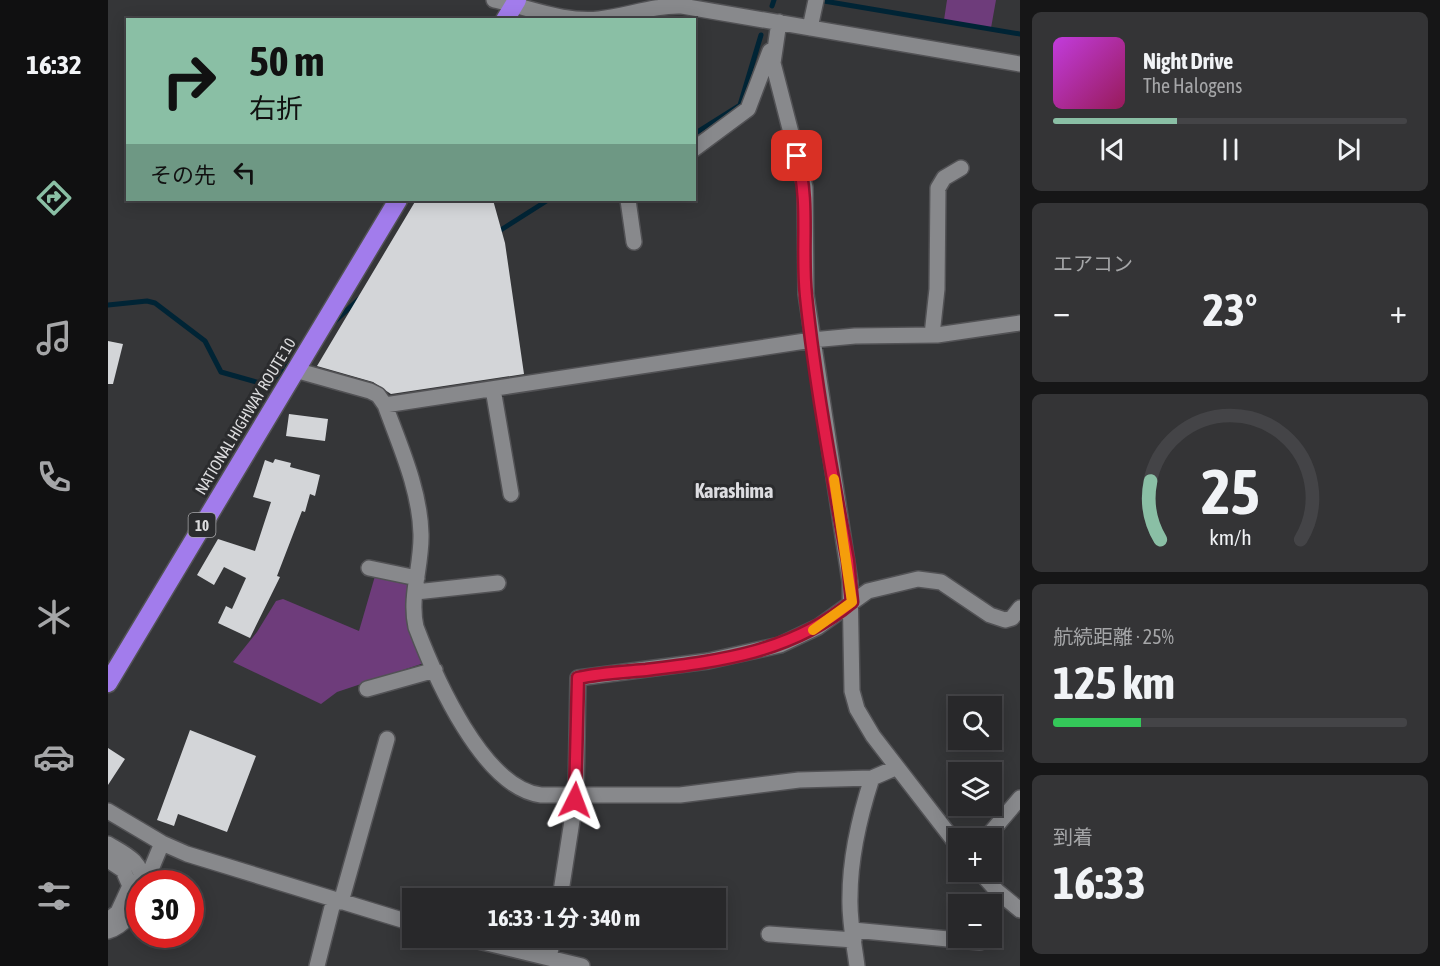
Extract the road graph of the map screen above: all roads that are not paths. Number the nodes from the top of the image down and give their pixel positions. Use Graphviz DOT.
graph roads {
  1 [pos="494,0"];
  2 [pos="816,0"];
  3 [pos="512,8"];
  4 [pos="567,18"];
  5 [pos="604,18"];
  6 [pos="779,22"];
  7 [pos="810,28"];
  8 [pos="774,47"];
  9 [pos="1020,64"];
  10 [pos="696,148"];
  11 [pos="962,168"];
  12 [pos="397,201"];
  13 [pos="628,201"];
  14 [pos="634,242"];
  15 [pos="1020,323"];
  16 [pos="932,335"];
  17 [pos="812,340"];
  18 [pos="296,369"];
  19 [pos="493,389"];
  20 [pos="385,405"];
  21 [pos="511,494"];
  22 [pos="369,568"];
  23 [pos="498,583"];
  24 [pos="416,585"];
  25 [pos="852,602"];
  26 [pos="1020,608"];
  27 [pos="435,670"];
  28 [pos="108,683"];
  29 [pos="367,689"];
  30 [pos="387,739"];
  31 [pos="895,768"];
  32 [pos="872,778"];
  33 [pos="576,795"];
  34 [pos="1020,798"];
  35 [pos="108,811"];
  36 [pos="994,828"];
  37 [pos="948,834"];
  38 [pos="162,843"];
  39 [pos="108,844"];
  40 [pos="108,860"];
  41 [pos="139,870"];
  42 [pos="150,870"];
  43 [pos="989,882"];
  44 [pos="562,888"];
  45 [pos="338,901"];
  46 [pos="1020,910"];
  47 [pos="108,920"];
  48 [pos="126,920"];
  49 [pos="402,920"];
  50 [pos="108,931"];
  51 [pos="769,934"];
  52 [pos="853,935"];
  53 [pos="948,940"];
  54 [pos="508,948"];
  55 [pos="551,948"];
  56 [pos="549,958"];
  57 [pos="318,966"];
  58 [pos="582,966"];
  59 [pos="857,966"];
  1 -- 3 [label="street"];
  2 -- 7 [label="street"];
  3 -- 4 [label="street"];
  5 -- 6 [label="street"];
  6 -- 7 [label="street"];
  6 -- 8 [label="street"];
  7 -- 9 [label="street"];
  8 -- 10 [label="street"];
  8 -- 17 [label="street"];
  11 -- 16 [label="street"];
  12 -- 18 [label="highway, NATIONAL HIGHWAY ROUTE 10 / 10"];
  13 -- 14 [label="street"];
  15 -- 16 [label="street"];
  16 -- 17 [label="street"];
  17 -- 19 [label="street"];
  17 -- 25 [label="street"];
  18 -- 20 [label="street"];
  18 -- 28 [label="highway, NATIONAL HIGHWAY ROUTE 10 / 10"];
  19 -- 20 [label="street"];
  19 -- 21 [label="street"];
  20 -- 24 [label="street"];
  22 -- 24 [label="street"];
  23 -- 24 [label="street"];
  24 -- 27 [label="street"];
  25 -- 26 [label="street"];
  25 -- 31 [label="street"];
  25 -- 33 [label="street"];
  27 -- 29 [label="street"];
  27 -- 33 [label="street"];
  30 -- 45 [label="street"];
  31 -- 32 [label="street"];
  31 -- 37 [label="street"];
  32 -- 33 [label="street"];
  32 -- 52 [label="street"];
  33 -- 44 [label="street"];
  34 -- 36 [label="street"];
  35 -- 38 [label="street"];
  38 -- 42 [label="street"];
  38 -- 45 [label="street"];
  39 -- 41 [label="street"];
  40 -- 47 [label="street"];
  43 -- 46 [label="street"];
  45 -- 49 [label="street"];
  45 -- 57 [label="street"];
  48 -- 50 [label="street"];
  51 -- 52 [label="street"];
  52 -- 53 [label="street"];
  52 -- 59 [label="street"];
  54 -- 56 [label="street"];
  55 -- 56 [label="street"];
  56 -- 58 [label="street"];
}
